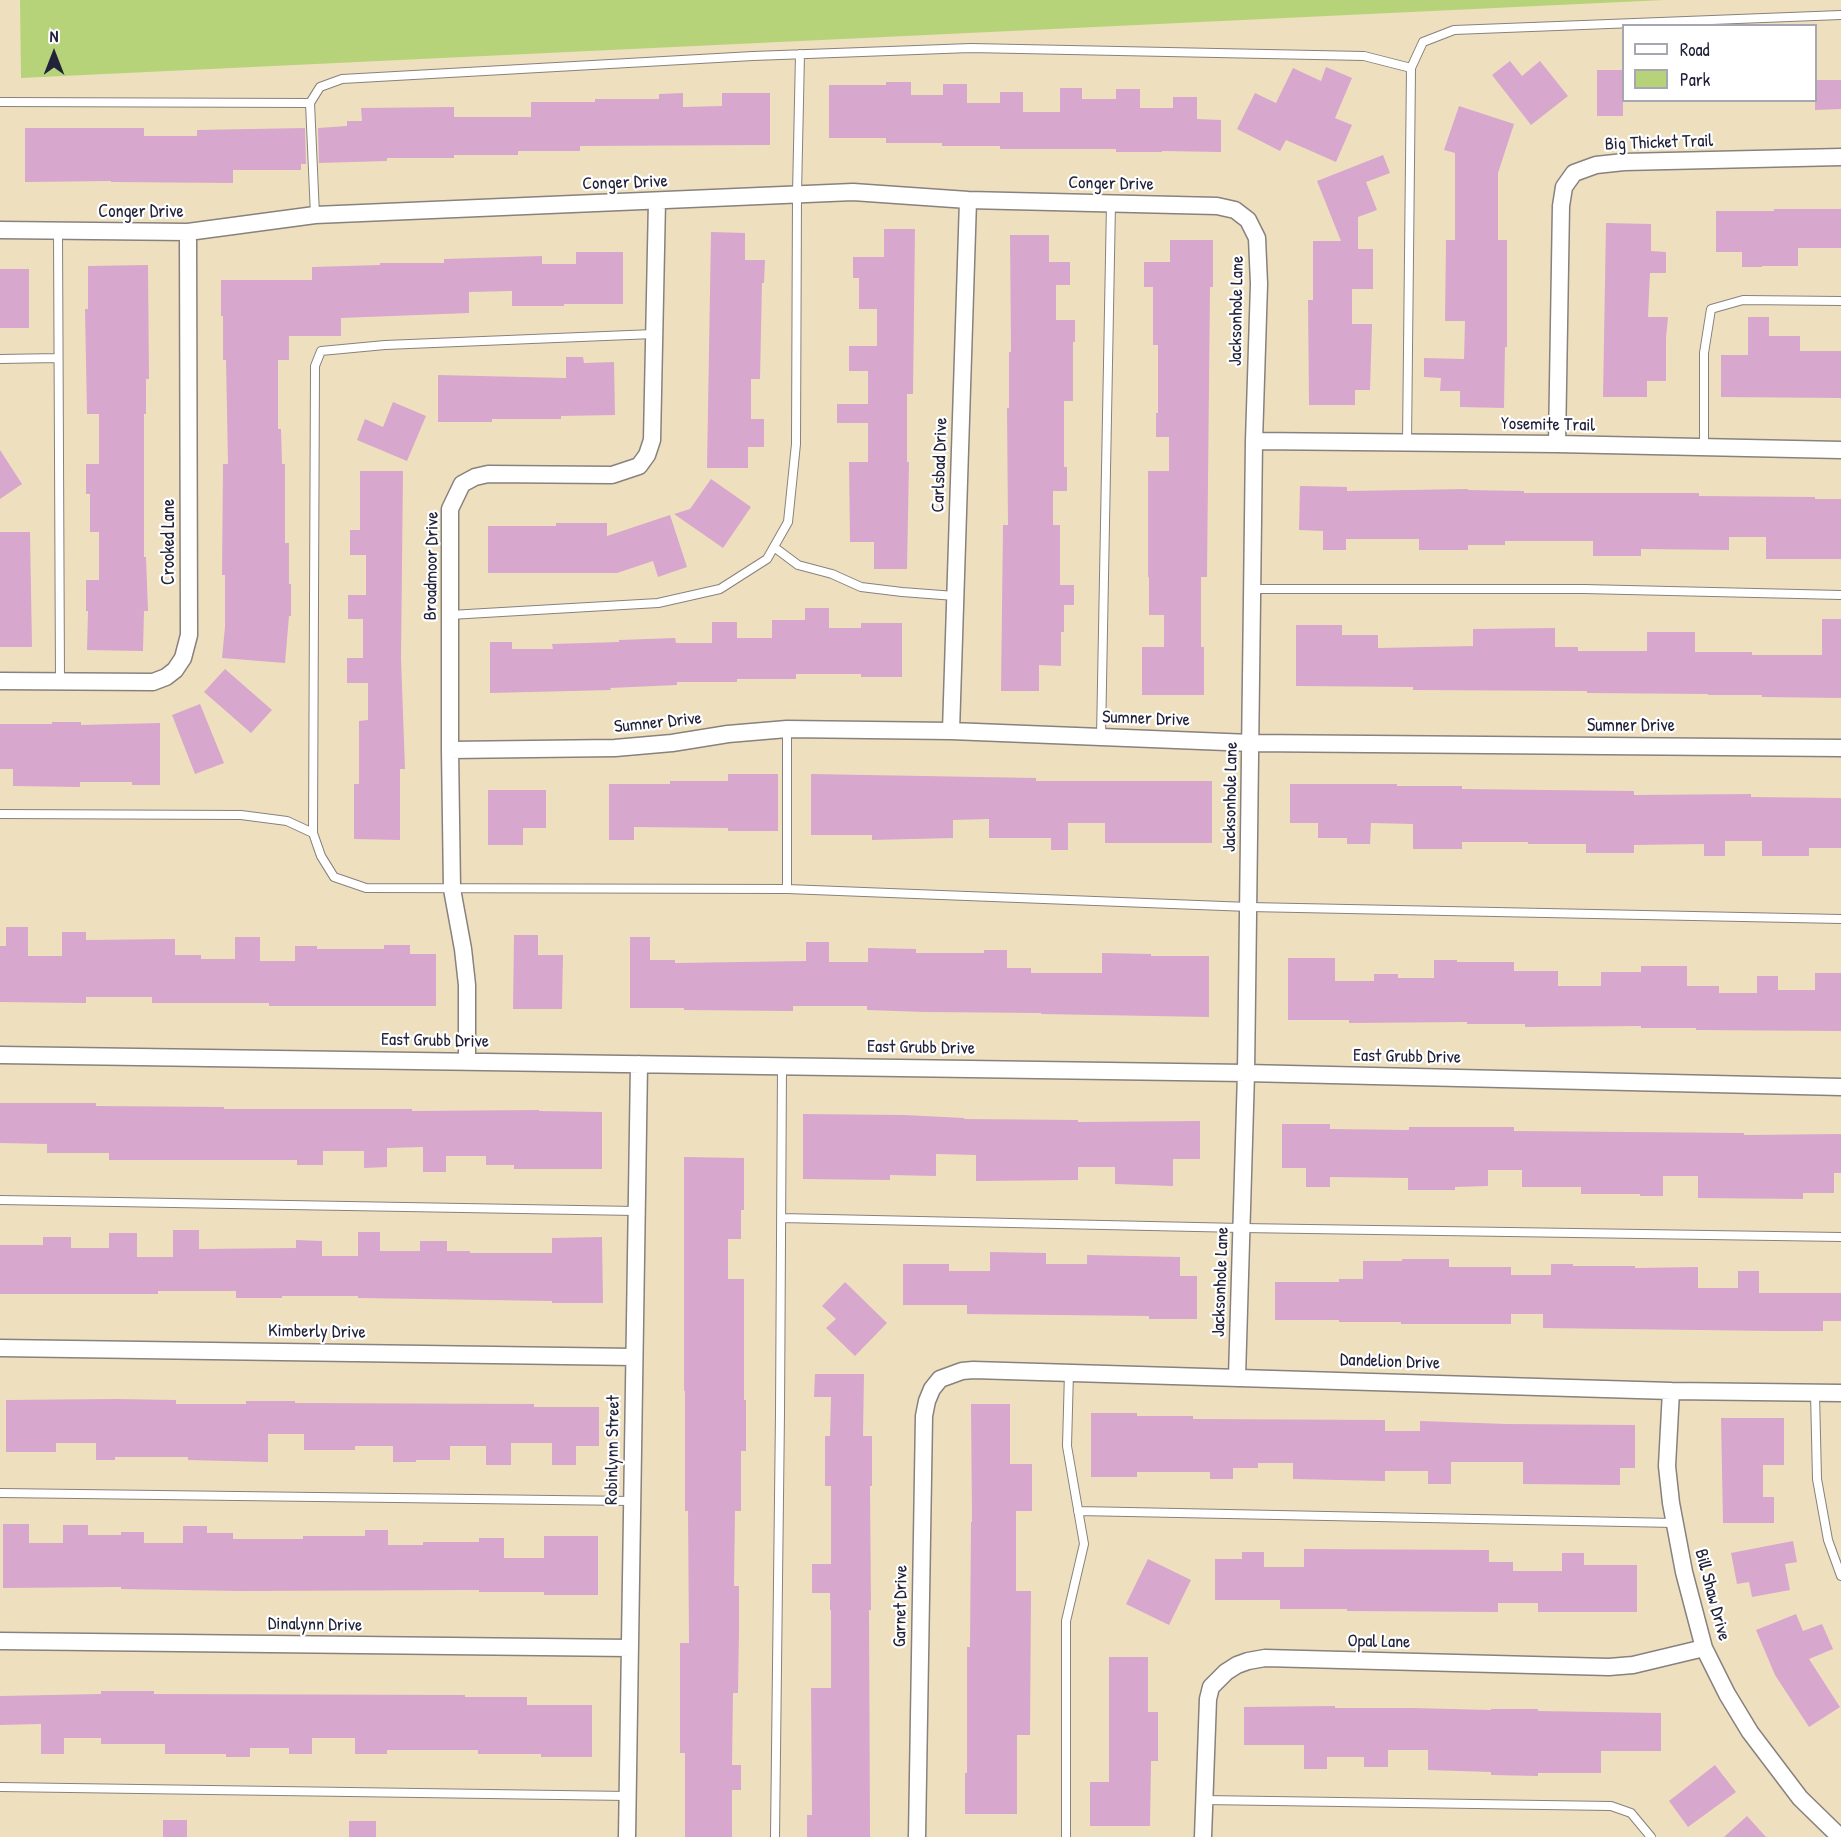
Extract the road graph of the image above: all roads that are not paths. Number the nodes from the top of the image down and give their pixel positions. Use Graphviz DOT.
graph roads {
  1 [pos="1841,15"];
  2 [pos="800,54"];
  3 [pos="1411,68"];
  4 [pos="0,102"];
  5 [pos="310,104"];
  6 [pos="1841,157"];
  7 [pos="797,194"];
  8 [pos="968,200"];
  9 [pos="657,201"];
  10 [pos="1111,204"];
  11 [pos="315,215"];
  12 [pos="1248,220"];
  13 [pos="0,230"];
  14 [pos="58,231"];
  15 [pos="188,232"];
  16 [pos="1841,300"];
  17 [pos="654,334"];
  18 [pos="58,358"];
  19 [pos="0,359"];
  20 [pos="1254,441"];
  21 [pos="1407,442"];
  22 [pos="1557,444"];
  23 [pos="1704,447"];
  24 [pos="1841,450"];
  25 [pos="774,547"];
  26 [pos="1253,589"];
  27 [pos="1841,595"];
  28 [pos="955,596"];
  29 [pos="450,615"];
  30 [pos="0,681"];
  31 [pos="60,682"];
  32 [pos="787,729"];
  33 [pos="951,731"];
  34 [pos="1101,737"];
  35 [pos="1251,743"];
  36 [pos="1841,748"];
  37 [pos="450,750"];
  38 [pos="0,814"];
  39 [pos="313,832"];
  40 [pos="453,889"];
  41 [pos="787,889"];
  42 [pos="1249,907"];
  43 [pos="1841,919"];
  44 [pos="0,1055"];
  45 [pos="467,1061"];
  46 [pos="639,1064"];
  47 [pos="782,1066"];
  48 [pos="1246,1073"];
  49 [pos="1841,1087"];
  50 [pos="0,1200"];
  51 [pos="636,1210"];
  52 [pos="781,1218"];
  53 [pos="1242,1228"];
  54 [pos="1841,1237"];
  55 [pos="0,1348"];
  56 [pos="634,1357"];
  57 [pos="1069,1372"];
  58 [pos="1238,1377"];
  59 [pos="940,1379"];
  60 [pos="1671,1391"];
  61 [pos="1815,1393"];
  62 [pos="1841,1394"];
  63 [pos="0,1493"];
  64 [pos="632,1501"];
  65 [pos="1078,1511"];
  66 [pos="1675,1523"];
  67 [pos="1841,1576"];
  68 [pos="0,1641"];
  69 [pos="630,1648"];
  70 [pos="1704,1648"];
  71 [pos="0,1787"];
  72 [pos="628,1796"];
  73 [pos="1204,1800"];
  74 [pos="627,1837"];
  75 [pos="775,1837"];
  76 [pos="917,1837"];
  77 [pos="1066,1837"];
  78 [pos="1203,1837"];
  79 [pos="1651,1837"];
  80 [pos="1840,1837"];
  1 -- 3 [label="lane"];
  2 -- 3 [label="lane"];
  2 -- 5 [label="lane"];
  2 -- 7 [label="lane"];
  3 -- 21 [label="lane"];
  4 -- 5 [label="lane"];
  5 -- 11 [label="lane"];
  6 -- 22 [label="street, Big Thicket Trail"];
  7 -- 8 [label="street, Conger Drive"];
  7 -- 9 [label="street, Conger Drive"];
  7 -- 25 [label="lane"];
  8 -- 10 [label="street, Conger Drive"];
  8 -- 28 [label="street, Carlsbad Drive"];
  9 -- 11 [label="street, Conger Drive"];
  9 -- 17 [label="street, Broadmoor Drive"];
  10 -- 12 [label="street, Conger Drive"];
  10 -- 34 [label="lane"];
  11 -- 15 [label="street, Conger Drive"];
  12 -- 20 [label="street, Jacksonhole Lane"];
  13 -- 14 [label="street, Conger Drive"];
  14 -- 15 [label="street, Conger Drive"];
  14 -- 18 [label="lane"];
  15 -- 31 [label="street, Crooked Lane"];
  16 -- 23 [label="lane"];
  17 -- 29 [label="street, Broadmoor Drive"];
  17 -- 39 [label="lane"];
  18 -- 19 [label="lane"];
  18 -- 31 [label="lane"];
  20 -- 21 [label="street, Yosemite Trail"];
  20 -- 26 [label="street, Jacksonhole Lane"];
  21 -- 22 [label="street, Yosemite Trail"];
  22 -- 23 [label="street, Yosemite Trail"];
  23 -- 24 [label="street, Yosemite Trail"];
  25 -- 28 [label="lane"];
  25 -- 29 [label="lane"];
  26 -- 27 [label="lane"];
  26 -- 35 [label="street, Jacksonhole Lane"];
  28 -- 33 [label="street, Carlsbad Drive"];
  29 -- 37 [label="street, Broadmoor Drive"];
  30 -- 31 [label="street, Crooked Lane"];
  32 -- 33 [label="street, Sumner Drive"];
  32 -- 37 [label="street, Sumner Drive"];
  32 -- 41 [label="lane"];
  33 -- 34 [label="street, Sumner Drive"];
  34 -- 35 [label="street, Sumner Drive"];
  35 -- 36 [label="street, Sumner Drive"];
  35 -- 42 [label="street, Jacksonhole Lane"];
  37 -- 40 [label="street, Broadmoor Drive"];
  38 -- 39 [label="lane"];
  39 -- 40 [label="lane"];
  40 -- 41 [label="lane"];
  40 -- 45 [label="street, Broadmoor Drive"];
  41 -- 42 [label="lane"];
  42 -- 43 [label="lane"];
  42 -- 48 [label="street, Jacksonhole Lane"];
  44 -- 45 [label="street, East Grubb Drive"];
  45 -- 46 [label="street, East Grubb Drive"];
  46 -- 47 [label="street, East Grubb Drive"];
  46 -- 51 [label="street, Robinlynn Street"];
  47 -- 48 [label="street, East Grubb Drive"];
  47 -- 52 [label="lane"];
  48 -- 49 [label="street, East Grubb Drive"];
  48 -- 53 [label="street, Jacksonhole Lane"];
  50 -- 51 [label="lane"];
  51 -- 56 [label="street, Robinlynn Street"];
  52 -- 53 [label="lane"];
  52 -- 75 [label="lane"];
  53 -- 54 [label="lane"];
  53 -- 58 [label="street, Jacksonhole Lane"];
  55 -- 56 [label="street, Kimberly Drive"];
  56 -- 64 [label="street, Robinlynn Street"];
  57 -- 58 [label="street, Dandelion Drive"];
  57 -- 59 [label="street, Dandelion Drive"];
  57 -- 65 [label="lane"];
  58 -- 60 [label="street, Dandelion Drive"];
  59 -- 76 [label="street, Garnet Drive"];
  60 -- 61 [label="street, Dandelion Drive"];
  60 -- 66 [label="street, Bill Shaw Drive"];
  61 -- 62 [label="street, Dandelion Drive"];
  61 -- 67 [label="lane"];
  63 -- 64 [label="lane"];
  64 -- 69 [label="street, Robinlynn Street"];
  65 -- 66 [label="lane"];
  65 -- 77 [label="lane"];
  66 -- 70 [label="street, Bill Shaw Drive"];
  68 -- 69 [label="street, Dinalynn Drive"];
  69 -- 72 [label="street, Robinlynn Street"];
  70 -- 73 [label="street, Opal Lane"];
  70 -- 80 [label="street, Bill Shaw Drive"];
  71 -- 72 [label="lane"];
  72 -- 74 [label="street, Robinlynn Street"];
  73 -- 78 [label="street, Opal Lane"];
  73 -- 79 [label="lane"];
}
